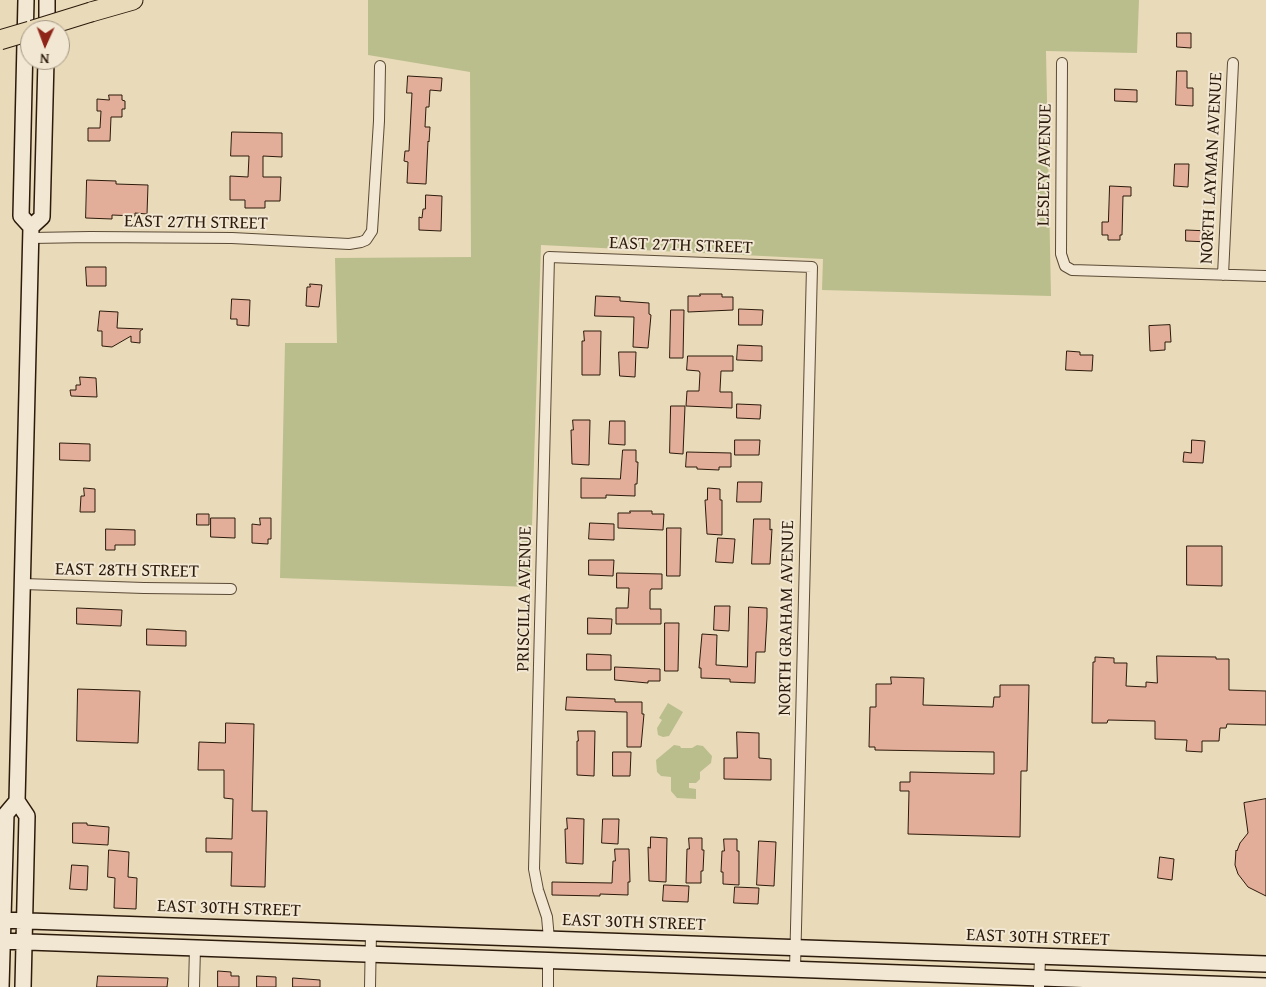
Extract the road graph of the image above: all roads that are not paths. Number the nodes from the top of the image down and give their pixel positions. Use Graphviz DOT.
graph roads {
  1 [pos="26,0"];
  2 [pos="47,0"];
  3 [pos="133,0"];
  4 [pos="47,20"];
  5 [pos="64,20"];
  6 [pos="20,34"];
  7 [pos="0,40"];
  8 [pos="1062,63"];
  9 [pos="1233,63"];
  10 [pos="380,66"];
  11 [pos="46,70"];
  12 [pos="31,233"];
  13 [pos="549,257"];
  14 [pos="812,267"];
  15 [pos="1223,275"];
  16 [pos="1266,276"];
  17 [pos="23,584"];
  18 [pos="231,589"];
  19 [pos="17,801"];
  20 [pos="2,920"];
  21 [pos="24,920"];
  22 [pos="371,933"];
  23 [pos="548,939"];
  24 [pos="1,941"];
  25 [pos="24,942"];
  26 [pos="195,948"];
  27 [pos="796,948"];
  28 [pos="371,954"];
  29 [pos="1040,957"];
  30 [pos="548,960"];
  31 [pos="1266,964"];
  32 [pos="795,969"];
  33 [pos="1039,982"];
  34 [pos="1210,985"];
  35 [pos="1266,986"];
  36 [pos="1,987"];
  37 [pos="23,987"];
  38 [pos="194,987"];
  39 [pos="370,987"];
  40 [pos="548,987"];
  1 -- 12 [label="main road"];
  2 -- 4 [label="main road"];
  3 -- 5 [label="highway, bridge"];
  6 -- 7 [label="highway, bridge"];
  8 -- 15 [label="street, LESLEY AVENUE"];
  9 -- 15 [label="street, NORTH LAYMAN AVENUE"];
  10 -- 12 [label="street, EAST 27TH STREET"];
  11 -- 12 [label="main road"];
  12 -- 17 [label="main road"];
  13 -- 14 [label="street, EAST 27TH STREET"];
  13 -- 23 [label="street, PRISCILLA AVENUE"];
  14 -- 27 [label="street, NORTH GRAHAM AVENUE"];
  15 -- 16 [label="street"];
  17 -- 18 [label="street, EAST 28TH STREET"];
  17 -- 19 [label="main road"];
  19 -- 20 [label="main road"];
  19 -- 21 [label="main road"];
  20 -- 21 [label="main road, EAST 30TH STREET"];
  20 -- 24 [label="main road"];
  21 -- 22 [label="main road, EAST 30TH STREET"];
  21 -- 25 [label="main road"];
  22 -- 23 [label="main road, EAST 30TH STREET"];
  22 -- 28 [label="street"];
  23 -- 27 [label="main road, EAST 30TH STREET"];
  24 -- 25 [label="main road"];
  24 -- 36 [label="main road"];
  25 -- 26 [label="main road"];
  25 -- 37 [label="main road"];
  26 -- 28 [label="main road"];
  26 -- 38 [label="street"];
  27 -- 29 [label="main road, EAST 30TH STREET"];
  27 -- 32 [label="street, NORTH GRAHAM AVENUE"];
  28 -- 30 [label="main road"];
  28 -- 39 [label="street"];
  29 -- 31 [label="main road, EAST 30TH STREET"];
  29 -- 33 [label="street"];
  30 -- 32 [label="main road"];
  30 -- 40 [label="street"];
  32 -- 33 [label="main road"];
  33 -- 34 [label="main road"];
  34 -- 35 [label="main road"];
}
